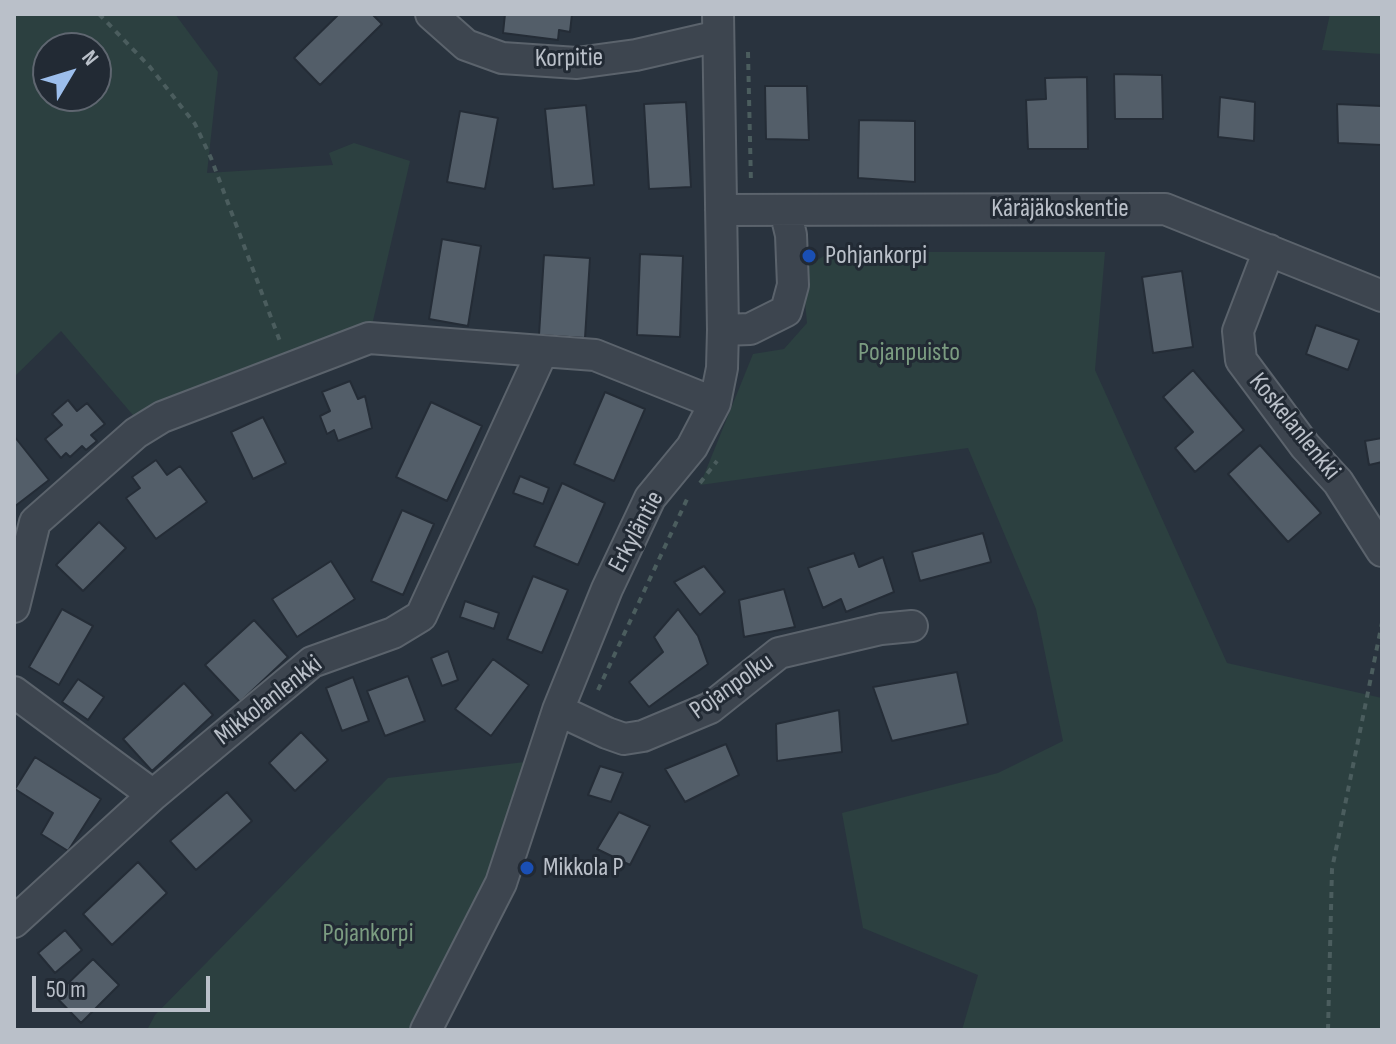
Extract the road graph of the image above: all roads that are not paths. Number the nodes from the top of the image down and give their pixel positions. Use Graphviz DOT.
graph roads {
  1 [pos="431,14"];
  2 [pos="718,25"];
  3 [pos="721,210"];
  4 [pos="785,210"];
  5 [pos="1269,250"];
  6 [pos="1382,296"];
  7 [pos="723,330"];
  8 [pos="542,352"];
  9 [pos="715,403"];
  10 [pos="1382,551"];
  11 [pos="14,607"];
  12 [pos="912,626"];
  13 [pos="14,692"];
  14 [pos="558,710"];
  15 [pos="153,795"];
  16 [pos="14,922"];
  17 [pos="426,1030"];
  1 -- 2 [label="street, Korpitie"];
  2 -- 3 [label="street, Erkyläntie"];
  3 -- 4 [label="street, Käräjäkoskentie"];
  3 -- 7 [label="street, Erkyläntie"];
  4 -- 5 [label="street, Käräjäkoskentie"];
  4 -- 7 [label="street"];
  5 -- 6 [label="street, Käräjäkoskentie"];
  5 -- 10 [label="street, Koskelanlenkki"];
  7 -- 9 [label="street, Erkyläntie"];
  8 -- 9 [label="street"];
  8 -- 11 [label="street"];
  8 -- 15 [label="street, Mikkolanlenkki"];
  9 -- 14 [label="street, Erkyläntie"];
  12 -- 14 [label="street, Pojanpolku"];
  13 -- 15 [label="street"];
  14 -- 17 [label="street, Erkyläntie"];
  15 -- 16 [label="street, Mikkolanlenkki"];
}
